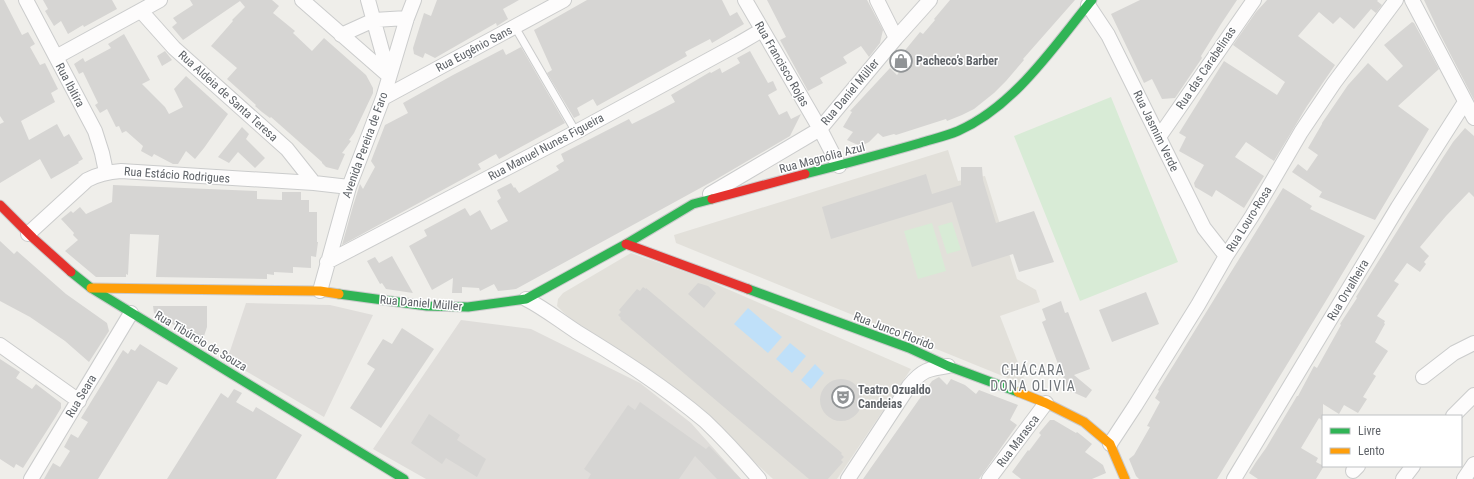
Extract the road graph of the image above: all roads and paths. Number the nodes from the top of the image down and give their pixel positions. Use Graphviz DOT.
graph roads {
  1 [pos="26,0"];
  2 [pos="160,0"];
  3 [pos="302,0"];
  4 [pos="368,0"];
  5 [pos="414,0"];
  6 [pos="564,0"];
  7 [pos="745,0"];
  8 [pos="877,0"];
  9 [pos="930,0"];
  10 [pos="1254,0"];
  11 [pos="1396,0"];
  12 [pos="1412,0"];
  13 [pos="1090,3"];
  14 [pos="141,11"];
  15 [pos="407,18"];
  16 [pos="374,20"];
  17 [pos="515,26"];
  18 [pos="762,30"];
  19 [pos="342,34"];
  20 [pos="896,38"];
  21 [pos="56,57"];
  22 [pos="389,76"];
  23 [pos="383,98"];
  24 [pos="1465,102"];
  25 [pos="1474,118"];
  26 [pos="820,129"];
  27 [pos="576,132"];
  28 [pos="1159,137"];
  29 [pos="839,166"];
  30 [pos="106,172"];
  31 [pos="314,183"];
  32 [pos="349,187"];
  33 [pos="694,204"];
  34 [pos="0,205"];
  35 [pos="28,234"];
  36 [pos="626,244"];
  37 [pos="1226,256"];
  38 [pos="327,262"];
  39 [pos="91,288"];
  40 [pos="320,291"];
  41 [pos="526,299"];
  42 [pos="131,313"];
  43 [pos="1474,343"];
  44 [pos="0,344"];
  45 [pos="948,366"];
  46 [pos="1423,377"];
  47 [pos="1474,395"];
  48 [pos="79,401"];
  49 [pos="1046,403"];
  50 [pos="1451,415"];
  51 [pos="1110,444"];
  52 [pos="1474,464"];
  53 [pos="1412,467"];
  54 [pos="31,479"];
  55 [pos="404,479"];
  56 [pos="759,479"];
  57 [pos="848,479"];
  58 [pos="989,479"];
  59 [pos="1125,479"];
  60 [pos="1234,479"];
  61 [pos="1403,479"];
  62 [pos="1464,479"];
  1 -- 21 [label="street, Rua Ibitira"];
  2 -- 14 [label="street"];
  3 -- 19 [label="street"];
  4 -- 16 [label="street, Avenida Pereira de Faro"];
  5 -- 15 [label="street"];
  6 -- 17 [label="street, Rua Eugênio Sans"];
  7 -- 18 [label="street, Rua Francisco Rojas"];
  8 -- 20 [label="street"];
  9 -- 20 [label="street, Rua Daniel Müller"];
  10 -- 28 [label="street, Rua das Carabelinas"];
  11 -- 37 [label="street, Rua Louro-Rosa"];
  12 -- 24 [label="street"];
  13 -- 28 [label="street, Rua Jasmim Verde"];
  13 -- 29 [label="street, Rua Magnólia Azul"];
  14 -- 21 [label="street"];
  14 -- 31 [label="street, Rua Aldeia de Santa Teresa"];
  15 -- 16 [label="street"];
  15 -- 22 [label="street"];
  16 -- 19 [label="street"];
  16 -- 22 [label="street, Avenida Pereira de Faro"];
  17 -- 23 [label="street, Rua Eugênio Sans"];
  17 -- 27 [label="lane"];
  18 -- 26 [label="street, Rua Francisco Rojas"];
  18 -- 27 [label="street, Rua Manuel Nunes Figueira"];
  19 -- 22 [label="street"];
  20 -- 26 [label="street, Rua Daniel Müller"];
  21 -- 30 [label="street, Rua Ibitira"];
  22 -- 23 [label="street, Avenida Pereira de Faro"];
  23 -- 32 [label="street, Avenida Pereira de Faro"];
  24 -- 25 [label="street"];
  24 -- 60 [label="street, Rua Orvalheira"];
  26 -- 29 [label="street, Rua Francisco Rojas"];
  26 -- 33 [label="street, Rua Daniel Müller"];
  27 -- 38 [label="street, Rua Manuel Nunes Figueira"];
  28 -- 37 [label="street, Rua Jasmim Verde"];
  29 -- 33 [label="street, Rua Magnólia Azul"];
  30 -- 31 [label="street, Rua Estácio Rodrigues"];
  30 -- 35 [label="street, Rua Estácio Rodrigues"];
  31 -- 32 [label="street, Rua Estácio Rodrigues"];
  32 -- 38 [label="street, Avenida Pereira de Faro"];
  33 -- 36 [label="street, Rua Magnólia Azul"];
  34 -- 35 [label="street, Rua Tibúrcio de Souza"];
  35 -- 39 [label="street, Rua Tibúrcio de Souza"];
  36 -- 41 [label="street, Rua Magnólia Azul"];
  36 -- 45 [label="street, Rua Junco Florido"];
  37 -- 51 [label="street, Rua Louro-Rosa"];
  38 -- 40 [label="street, Avenida Pereira de Faro"];
  39 -- 40 [label="street, Rua Daniel Müller"];
  39 -- 42 [label="street, Rua Tibúrcio de Souza"];
  40 -- 41 [label="street, Rua Daniel Müller"];
  41 -- 56 [label="street"];
  42 -- 48 [label="street, Rua Seara"];
  42 -- 55 [label="street, Rua Tibúrcio de Souza"];
  43 -- 46 [label="street"];
  44 -- 48 [label="street"];
  45 -- 49 [label="street, Rua Junco Florido"];
  45 -- 57 [label="street"];
  47 -- 50 [label="street"];
  48 -- 54 [label="street, Rua Seara"];
  49 -- 51 [label="street, Rua Junco Florido"];
  49 -- 58 [label="street, Rua Marasca"];
  51 -- 59 [label="street, Rua Junco Florido"];
  52 -- 62 [label="street"];
  53 -- 61 [label="street"];
}
